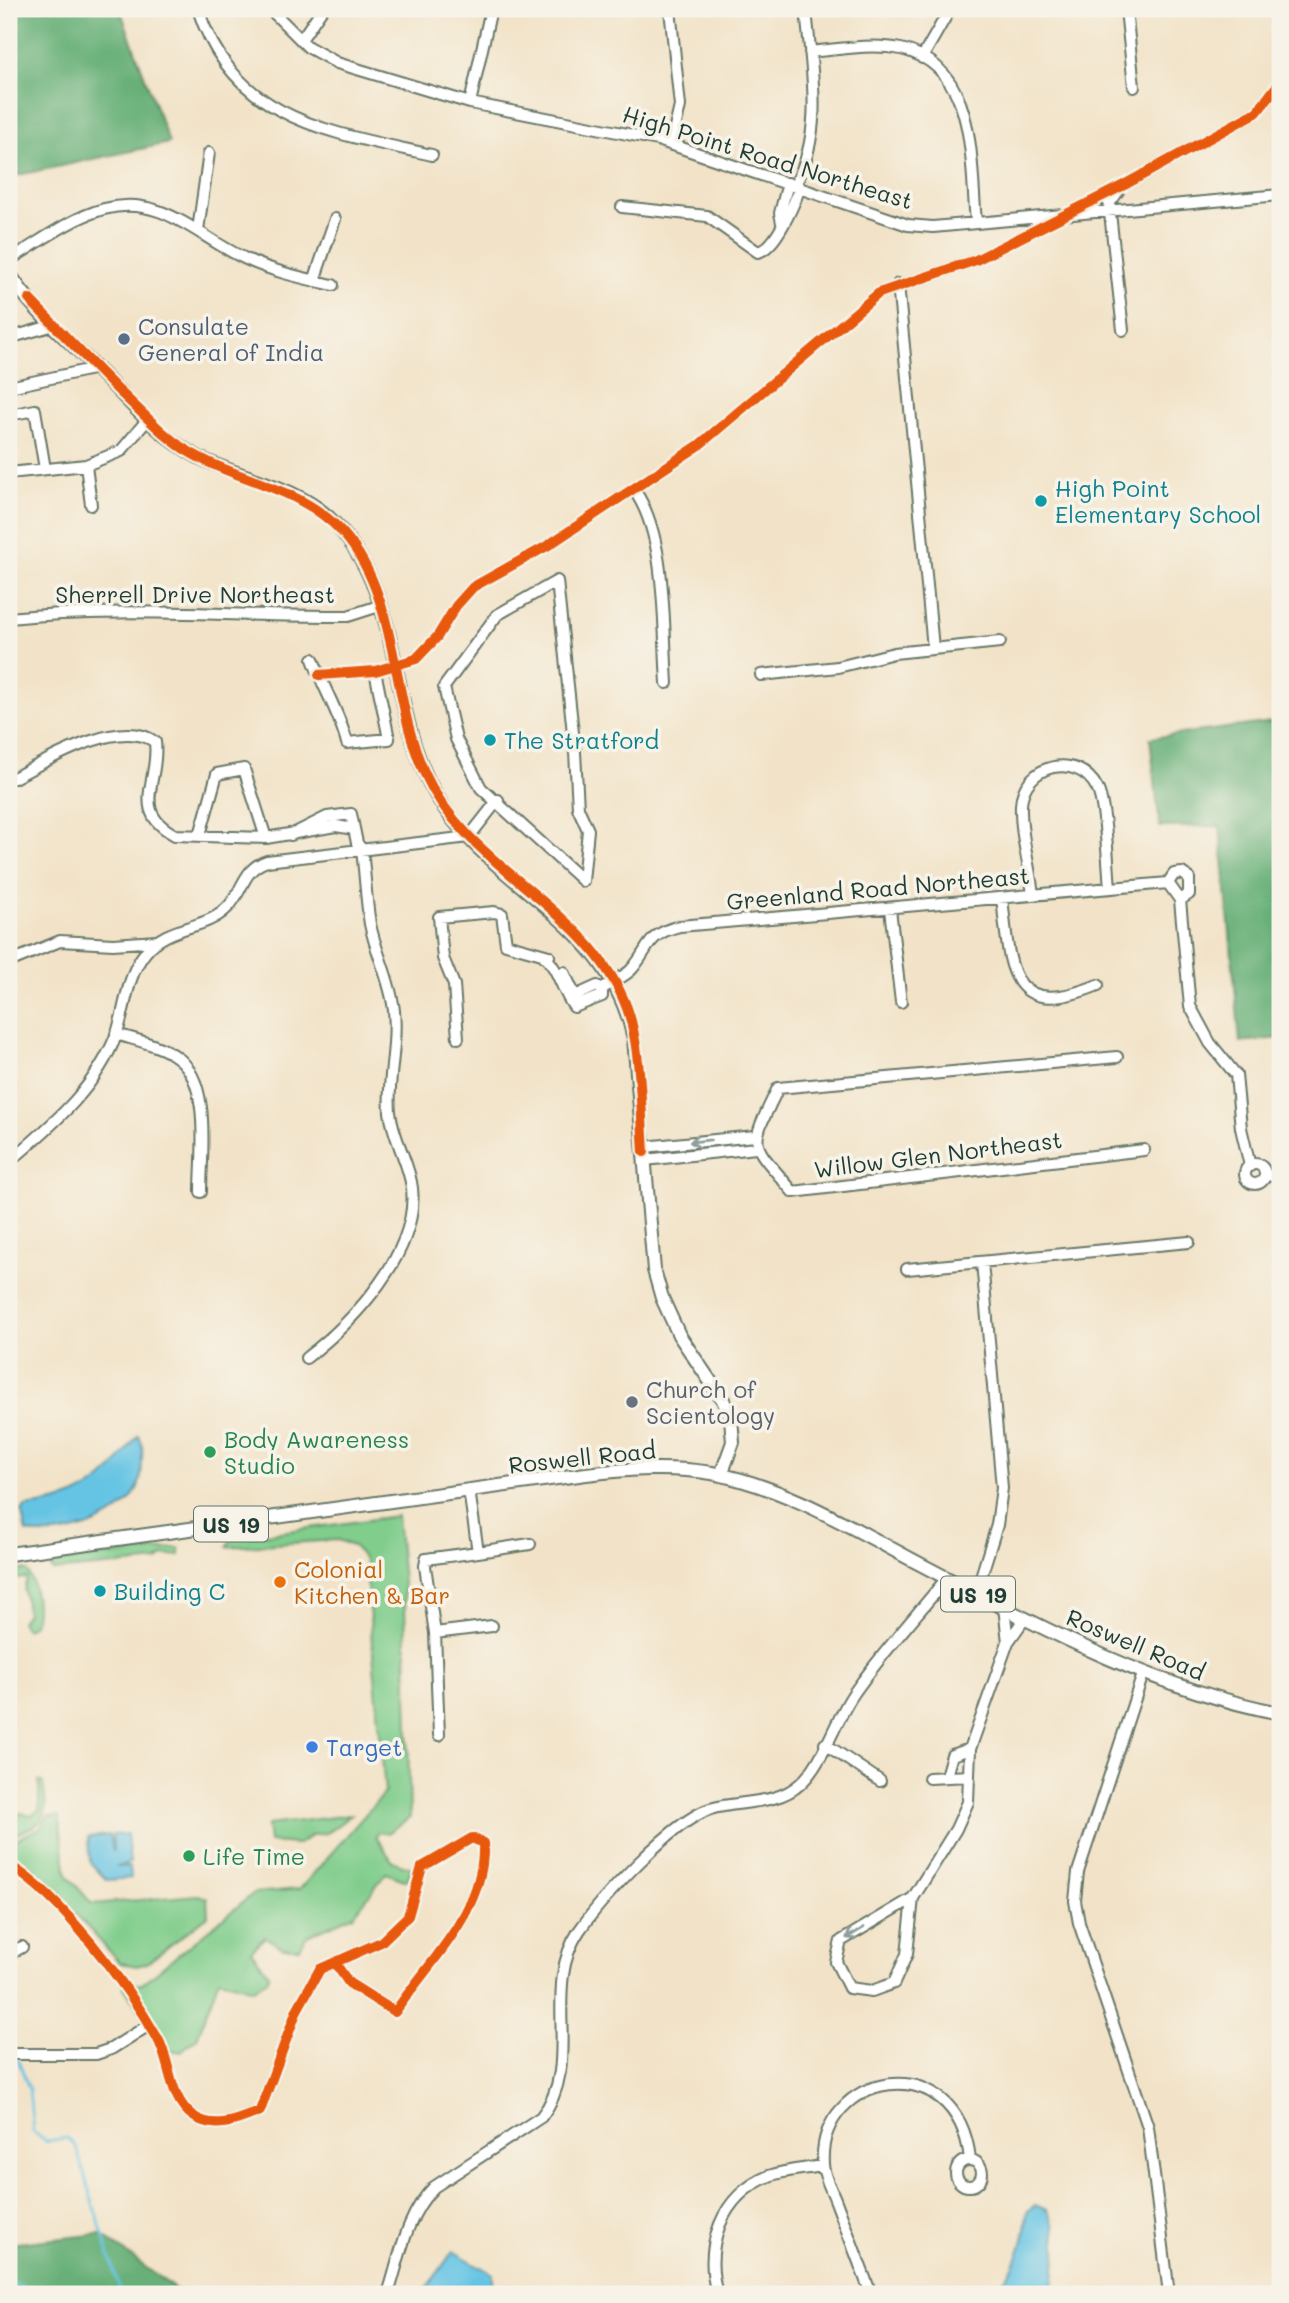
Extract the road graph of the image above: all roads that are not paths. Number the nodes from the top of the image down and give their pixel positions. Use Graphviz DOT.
graph roads {
  1 [pos="198,9"];
  2 [pos="270,9"];
  3 [pos="322,9"];
  4 [pos="491,9"];
  5 [pos="670,9"];
  6 [pos="806,9"];
  7 [pos="950,9"];
  8 [pos="1126,9"];
  9 [pos="301,40"];
  10 [pos="810,52"];
  11 [pos="922,58"];
  12 [pos="1280,82"];
  13 [pos="1134,87"];
  14 [pos="470,103"];
  15 [pos="671,145"];
  16 [pos="209,153"];
  17 [pos="432,155"];
  18 [pos="794,185"];
  19 [pos="1125,185"];
  20 [pos="1280,195"];
  21 [pos="622,206"];
  22 [pos="1111,212"];
  23 [pos="1066,216"];
  24 [pos="335,219"];
  25 [pos="976,222"];
  26 [pos="198,230"];
  27 [pos="9,260"];
  28 [pos="9,273"];
  29 [pos="314,281"];
  30 [pos="898,284"];
  31 [pos="334,285"];
  32 [pos="54,326"];
  33 [pos="1123,330"];
  34 [pos="9,338"];
  35 [pos="97,368"];
  36 [pos="9,387"];
  37 [pos="9,415"];
  38 [pos="148,419"];
  39 [pos="86,465"];
  40 [pos="45,469"];
  41 [pos="9,473"];
  42 [pos="634,490"];
  43 [pos="91,505"];
  44 [pos="379,606"];
  45 [pos="9,618"];
  46 [pos="1000,642"];
  47 [pos="933,648"];
  48 [pos="313,659"];
  49 [pos="397,666"];
  50 [pos="375,671"];
  51 [pos="761,674"];
  52 [pos="319,675"];
  53 [pos="667,683"];
  54 [pos="9,777"];
  55 [pos="498,800"];
  56 [pos="200,835"];
  57 [pos="469,837"];
  58 [pos="266,838"];
  59 [pos="362,850"];
  60 [pos="1168,883"];
  61 [pos="1110,888"];
  62 [pos="1033,895"];
  63 [pos="1002,898"];
  64 [pos="1180,900"];
  65 [pos="890,909"];
  66 [pos="157,941"];
  67 [pos="9,962"];
  68 [pos="614,980"];
  69 [pos="1098,985"];
  70 [pos="901,1002"];
  71 [pos="116,1034"];
  72 [pos="458,1038"];
  73 [pos="1117,1057"];
  74 [pos="755,1136"];
  75 [pos="756,1148"];
  76 [pos="1144,1150"];
  77 [pos="644,1153"];
  78 [pos="9,1162"];
  79 [pos="1280,1176"];
  80 [pos="201,1192"];
  81 [pos="1189,1242"];
  82 [pos="982,1262"];
  83 [pos="908,1269"];
  84 [pos="306,1358"];
  85 [pos="721,1475"];
  86 [pos="469,1490"];
  87 [pos="530,1544"];
  88 [pos="478,1552"];
  89 [pos="9,1554"];
  90 [pos="947,1578"];
  91 [pos="976,1593"];
  92 [pos="1003,1607"];
  93 [pos="1025,1618"];
  94 [pos="492,1626"];
  95 [pos="435,1633"];
  96 [pos="1007,1642"];
  97 [pos="1143,1674"];
  98 [pos="1280,1713"];
  99 [pos="439,1735"];
  100 [pos="825,1744"];
  101 [pos="970,1749"];
  102 [pos="946,1776"];
  103 [pos="969,1776"];
  104 [pos="929,1778"];
  105 [pos="880,1781"];
  106 [pos="9,1865"];
  107 [pos="913,1898"];
  108 [pos="22,1947"];
  109 [pos="9,1954"];
  110 [pos="335,1963"];
  111 [pos="149,2025"];
  112 [pos="9,2054"];
  113 [pos="970,2159"];
  114 [pos="822,2166"];
  115 [pos="388,2294"];
  116 [pos="717,2294"];
  117 [pos="871,2294"];
  118 [pos="1169,2294"];
  1 -- 17 [label="street"];
  2 -- 9 [label="street, High Point Road Northeast"];
  3 -- 9 [label="street"];
  4 -- 14 [label="street"];
  5 -- 15 [label="street"];
  6 -- 10 [label="street"];
  7 -- 11 [label="street"];
  8 -- 13 [label="street"];
  9 -- 14 [label="street, High Point Road Northeast"];
  10 -- 11 [label="street"];
  10 -- 18 [label="street"];
  11 -- 25 [label="street"];
  12 -- 19 [label="street"];
  14 -- 15 [label="street, High Point Road Northeast"];
  15 -- 18 [label="street, High Point Road Northeast"];
  16 -- 26 [label="street"];
  18 -- 21 [label="street"];
  18 -- 25 [label="street, High Point Road Northeast"];
  19 -- 22 [label="street"];
  19 -- 23 [label="street"];
  20 -- 22 [label="street, High Point Road Northeast"];
  22 -- 23 [label="street, High Point Road Northeast"];
  22 -- 33 [label="street"];
  23 -- 25 [label="street, High Point Road Northeast"];
  23 -- 30 [label="street"];
  24 -- 29 [label="street"];
  26 -- 27 [label="street"];
  26 -- 29 [label="street"];
  28 -- 32 [label="main road"];
  29 -- 31 [label="street"];
  30 -- 42 [label="street"];
  30 -- 47 [label="street"];
  32 -- 34 [label="street"];
  32 -- 35 [label="main road"];
  35 -- 36 [label="street"];
  35 -- 38 [label="main road"];
  37 -- 40 [label="street"];
  38 -- 39 [label="street"];
  38 -- 44 [label="main road"];
  39 -- 40 [label="street"];
  39 -- 43 [label="street"];
  40 -- 41 [label="street"];
  42 -- 49 [label="street"];
  42 -- 53 [label="street"];
  44 -- 45 [label="street, Sherrell Drive Northeast"];
  44 -- 49 [label="main road"];
  46 -- 47 [label="street"];
  47 -- 51 [label="street"];
  48 -- 52 [label="street"];
  49 -- 50 [label="street"];
  49 -- 57 [label="main road"];
  50 -- 52 [label="street"];
  50 -- 52 [label="street"];
  54 -- 56 [label="street"];
  55 -- 55 [label="street"];
  55 -- 57 [label="street"];
  56 -- 58 [label="street"];
  56 -- 58 [label="street"];
  57 -- 59 [label="street"];
  57 -- 68 [label="main road"];
  58 -- 59 [label="street"];
  59 -- 66 [label="street"];
  59 -- 84 [label="street"];
  60 -- 61 [label="street, Greenland Road Northeast"];
  60 -- 64 [label="street"];
  60 -- 64 [label="street, Greenland Road Northeast"];
  61 -- 62 [label="street, Greenland Road Northeast"];
  61 -- 62 [label="street"];
  62 -- 63 [label="street, Greenland Road Northeast"];
  63 -- 65 [label="street, Greenland Road Northeast"];
  63 -- 69 [label="street"];
  64 -- 79 [label="street"];
  65 -- 68 [label="street, Greenland Road Northeast"];
  65 -- 70 [label="street"];
  66 -- 67 [label="street"];
  66 -- 71 [label="street"];
  68 -- 72 [label="street, Greenland Road Northeast"];
  68 -- 77 [label="main road"];
  71 -- 78 [label="street"];
  71 -- 80 [label="street"];
  73 -- 74 [label="street"];
  74 -- 75 [label="street"];
  74 -- 77 [label="street, one-way"];
  75 -- 76 [label="street, Willow Glen Northeast"];
  75 -- 77 [label="street"];
  77 -- 85 [label="main road"];
  81 -- 82 [label="street"];
  82 -- 83 [label="street"];
  82 -- 91 [label="street"];
  85 -- 86 [label="main road, Roswell Road / US 19"];
  85 -- 90 [label="main road, Roswell Road / US 19"];
  86 -- 88 [label="street"];
  86 -- 89 [label="main road, Roswell Road / US 19"];
  87 -- 88 [label="street"];
  88 -- 95 [label="street"];
  90 -- 91 [label="main road, Roswell Road / US 19"];
  90 -- 100 [label="street"];
  91 -- 92 [label="main road, Roswell Road / US 19"];
  92 -- 93 [label="main road, Roswell Road / US 19"];
  92 -- 96 [label="street"];
  93 -- 96 [label="street"];
  93 -- 97 [label="main road, Roswell Road / US 19"];
  94 -- 95 [label="street"];
  95 -- 99 [label="street"];
  96 -- 101 [label="street"];
  97 -- 98 [label="main road, Roswell Road / US 19"];
  97 -- 118 [label="street"];
  100 -- 105 [label="street"];
  100 -- 115 [label="street"];
  101 -- 102 [label="street"];
  101 -- 103 [label="street"];
  102 -- 103 [label="street"];
  102 -- 104 [label="street"];
  103 -- 107 [label="street"];
  106 -- 111 [label="street"];
  107 -- 107 [label="street, one-way"];
  108 -- 109 [label="street"];
  110 -- 110 [label="street"];
  110 -- 111 [label="street"];
  111 -- 112 [label="street"];
  113 -- 114 [label="street"];
  114 -- 116 [label="street"];
  114 -- 117 [label="street"];
}
